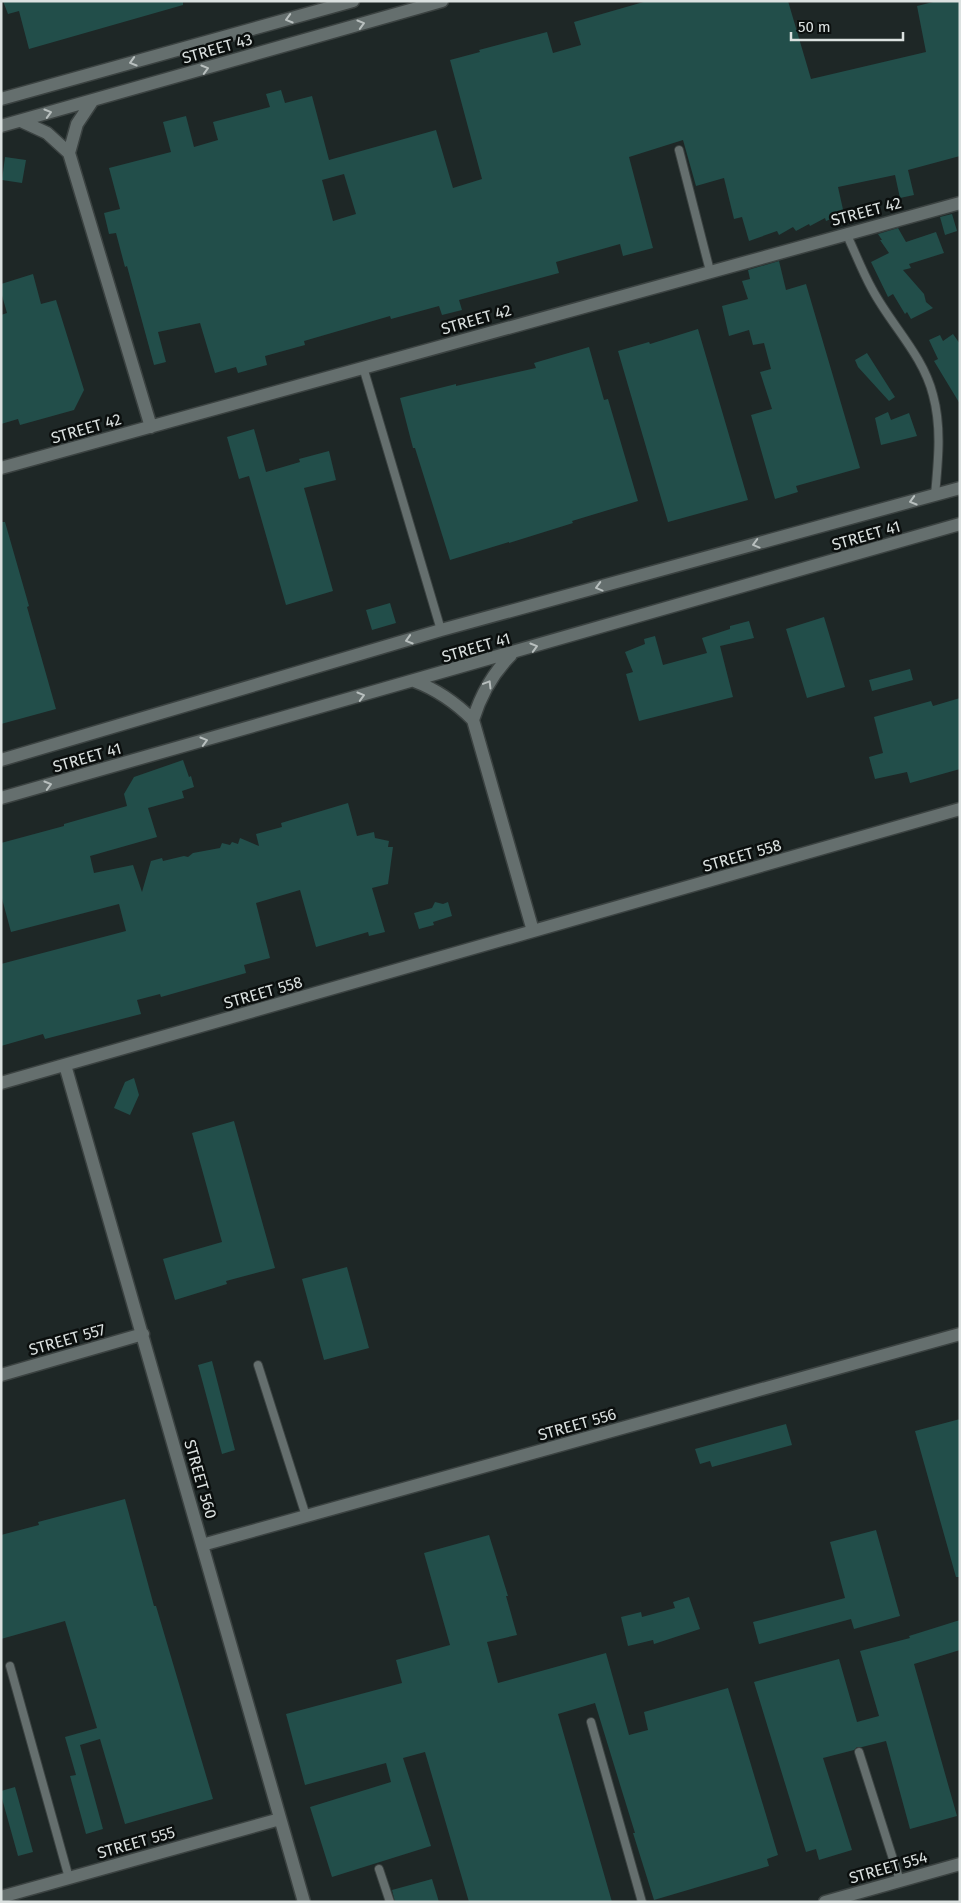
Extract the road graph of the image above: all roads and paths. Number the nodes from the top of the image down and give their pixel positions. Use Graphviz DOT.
graph roads {
  1 [pos="353,1"];
  2 [pos="442,1"];
  3 [pos="1,99"];
  4 [pos="93,100"];
  5 [pos="21,121"];
  6 [pos="1,126"];
  7 [pos="679,150"];
  8 [pos="69,153"];
  9 [pos="960,203"];
  10 [pos="846,233"];
  11 [pos="710,271"];
  12 [pos="363,368"];
  13 [pos="151,427"];
  14 [pos="1,468"];
  15 [pos="960,488"];
  16 [pos="935,495"];
  17 [pos="960,524"];
  18 [pos="441,630"];
  19 [pos="513,653"];
  20 [pos="414,681"];
  21 [pos="472,720"];
  22 [pos="1,760"];
  23 [pos="1,798"];
  24 [pos="960,810"];
  25 [pos="533,931"];
  26 [pos="65,1065"];
  27 [pos="1,1083"];
  28 [pos="143,1334"];
  29 [pos="960,1334"];
  30 [pos="258,1365"];
  31 [pos="1,1375"];
  32 [pos="306,1516"];
  33 [pos="202,1545"];
  34 [pos="10,1666"];
  35 [pos="591,1722"];
  36 [pos="859,1752"];
  37 [pos="280,1819"];
  38 [pos="960,1864"];
  39 [pos="379,1869"];
  40 [pos="69,1878"];
  41 [pos="900,1881"];
  42 [pos="1,1897"];
  43 [pos="304,1902"];
  44 [pos="390,1902"];
  45 [pos="642,1902"];
  46 [pos="825,1902"];
  1 -- 3 [label="street, STREET 43, one-way"];
  4 -- 2 [label="street, STREET 43, one-way"];
  5 -- 4 [label="street, STREET 43, one-way"];
  4 -- 8 [label="street"];
  5 -- 6 [label="street, STREET 43"];
  5 -- 8 [label="street"];
  7 -- 11 [label="lane"];
  8 -- 13 [label="street"];
  9 -- 10 [label="street, STREET 42"];
  10 -- 11 [label="street, STREET 42"];
  10 -- 16 [label="lane"];
  11 -- 12 [label="street, STREET 42"];
  12 -- 13 [label="street, STREET 42"];
  12 -- 18 [label="lane"];
  13 -- 14 [label="street, STREET 42"];
  15 -- 16 [label="street, STREET 41"];
  16 -- 18 [label="street, STREET 41, one-way"];
  19 -- 17 [label="street, STREET 41, one-way"];
  18 -- 22 [label="street, STREET 41, one-way"];
  19 -- 20 [label="street, STREET 41"];
  21 -- 19 [label="street, one-way"];
  20 -- 21 [label="street"];
  23 -- 20 [label="street, STREET 41, one-way"];
  21 -- 25 [label="street"];
  24 -- 25 [label="street, STREET 558"];
  25 -- 26 [label="street, STREET 558"];
  26 -- 27 [label="street, STREET 558"];
  26 -- 28 [label="street, STREET 560"];
  28 -- 31 [label="street, STREET 557"];
  28 -- 33 [label="street, STREET 560"];
  29 -- 32 [label="street, STREET 556"];
  30 -- 32 [label="lane"];
  32 -- 33 [label="street, STREET 556"];
  33 -- 37 [label="street, STREET 560"];
  34 -- 40 [label="lane"];
  35 -- 45 [label="lane"];
  36 -- 41 [label="lane"];
  37 -- 40 [label="street, STREET 555"];
  37 -- 43 [label="street, STREET 560"];
  38 -- 41 [label="street, STREET 554"];
  39 -- 44 [label="lane"];
  40 -- 42 [label="street, STREET 555"];
  41 -- 46 [label="street, STREET 554"];
}
